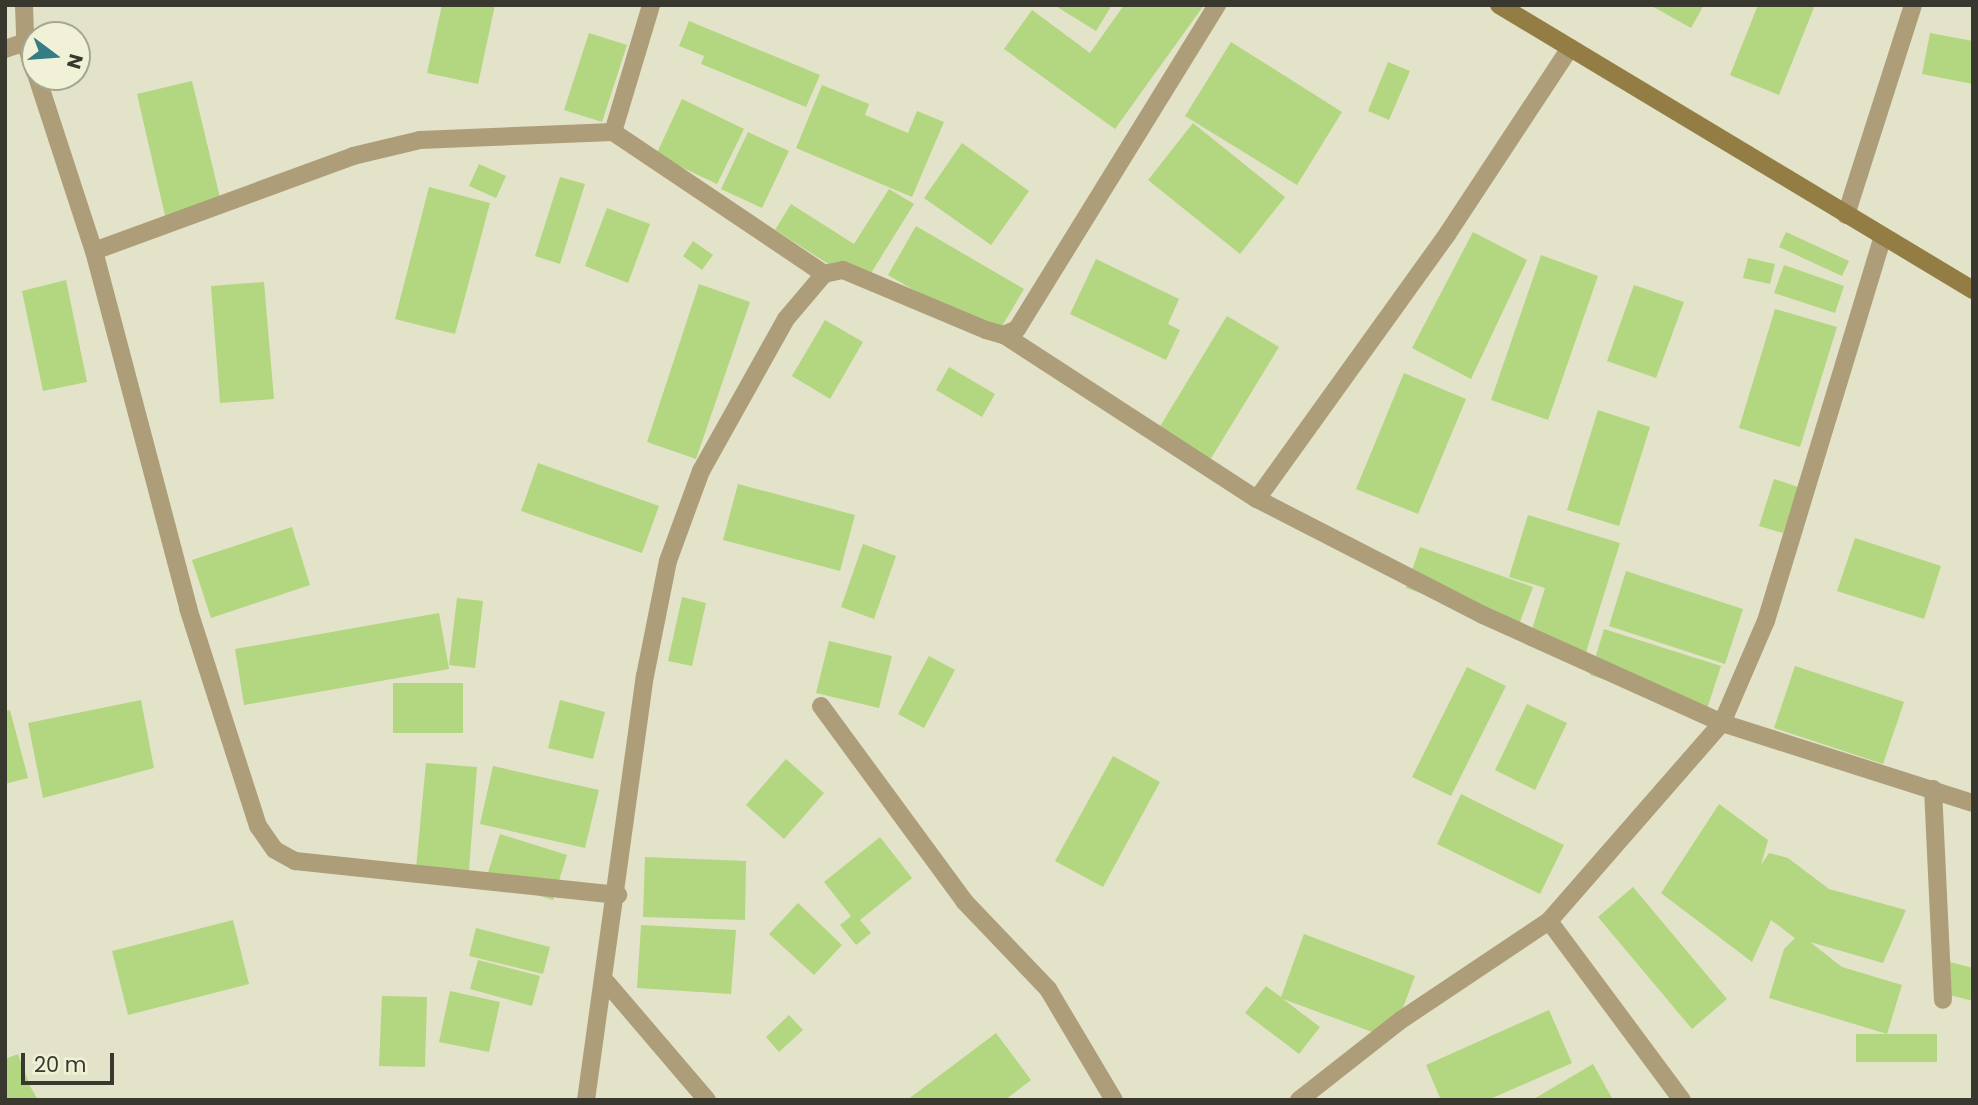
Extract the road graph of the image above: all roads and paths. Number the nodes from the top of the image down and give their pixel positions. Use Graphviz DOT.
graph roads {
  1 [pos="651,5"];
  2 [pos="1217,5"];
  3 [pos="1499,5"];
  4 [pos="1913,5"];
  5 [pos="1570,48"];
  6 [pos="41,91"];
  7 [pos="613,132"];
  8 [pos="1846,215"];
  9 [pos="1883,237"];
  10 [pos="94,251"];
  11 [pos="824,274"];
  12 [pos="1973,290"];
  13 [pos="1004,335"];
  14 [pos="1257,499"];
  15 [pos="821,706"];
  16 [pos="1722,723"];
  17 [pos="1933,789"];
  18 [pos="1973,803"];
  19 [pos="618,895"];
  20 [pos="1549,921"];
  21 [pos="607,983"];
  22 [pos="1943,1000"];
  23 [pos="586,1100"];
  24 [pos="707,1100"];
  25 [pos="1114,1100"];
  26 [pos="1299,1100"];
  27 [pos="1682,1100"];
  1 -- 7 [label="street"];
  2 -- 13 [label="street"];
  3 -- 5 [label="main road"];
  4 -- 8 [label="street"];
  5 -- 8 [label="main road"];
  5 -- 14 [label="street"];
  6 -- 10 [label="street"];
  7 -- 10 [label="street"];
  7 -- 11 [label="street"];
  8 -- 9 [label="main road"];
  9 -- 12 [label="main road"];
  9 -- 16 [label="street"];
  10 -- 19 [label="street"];
  11 -- 13 [label="street"];
  11 -- 19 [label="street"];
  13 -- 14 [label="street"];
  14 -- 16 [label="street"];
  15 -- 25 [label="street"];
  16 -- 17 [label="street"];
  16 -- 20 [label="street"];
  17 -- 18 [label="street"];
  17 -- 22 [label="street"];
  19 -- 21 [label="street"];
  20 -- 26 [label="street"];
  20 -- 27 [label="street"];
  21 -- 23 [label="street"];
  21 -- 24 [label="street"];
}
